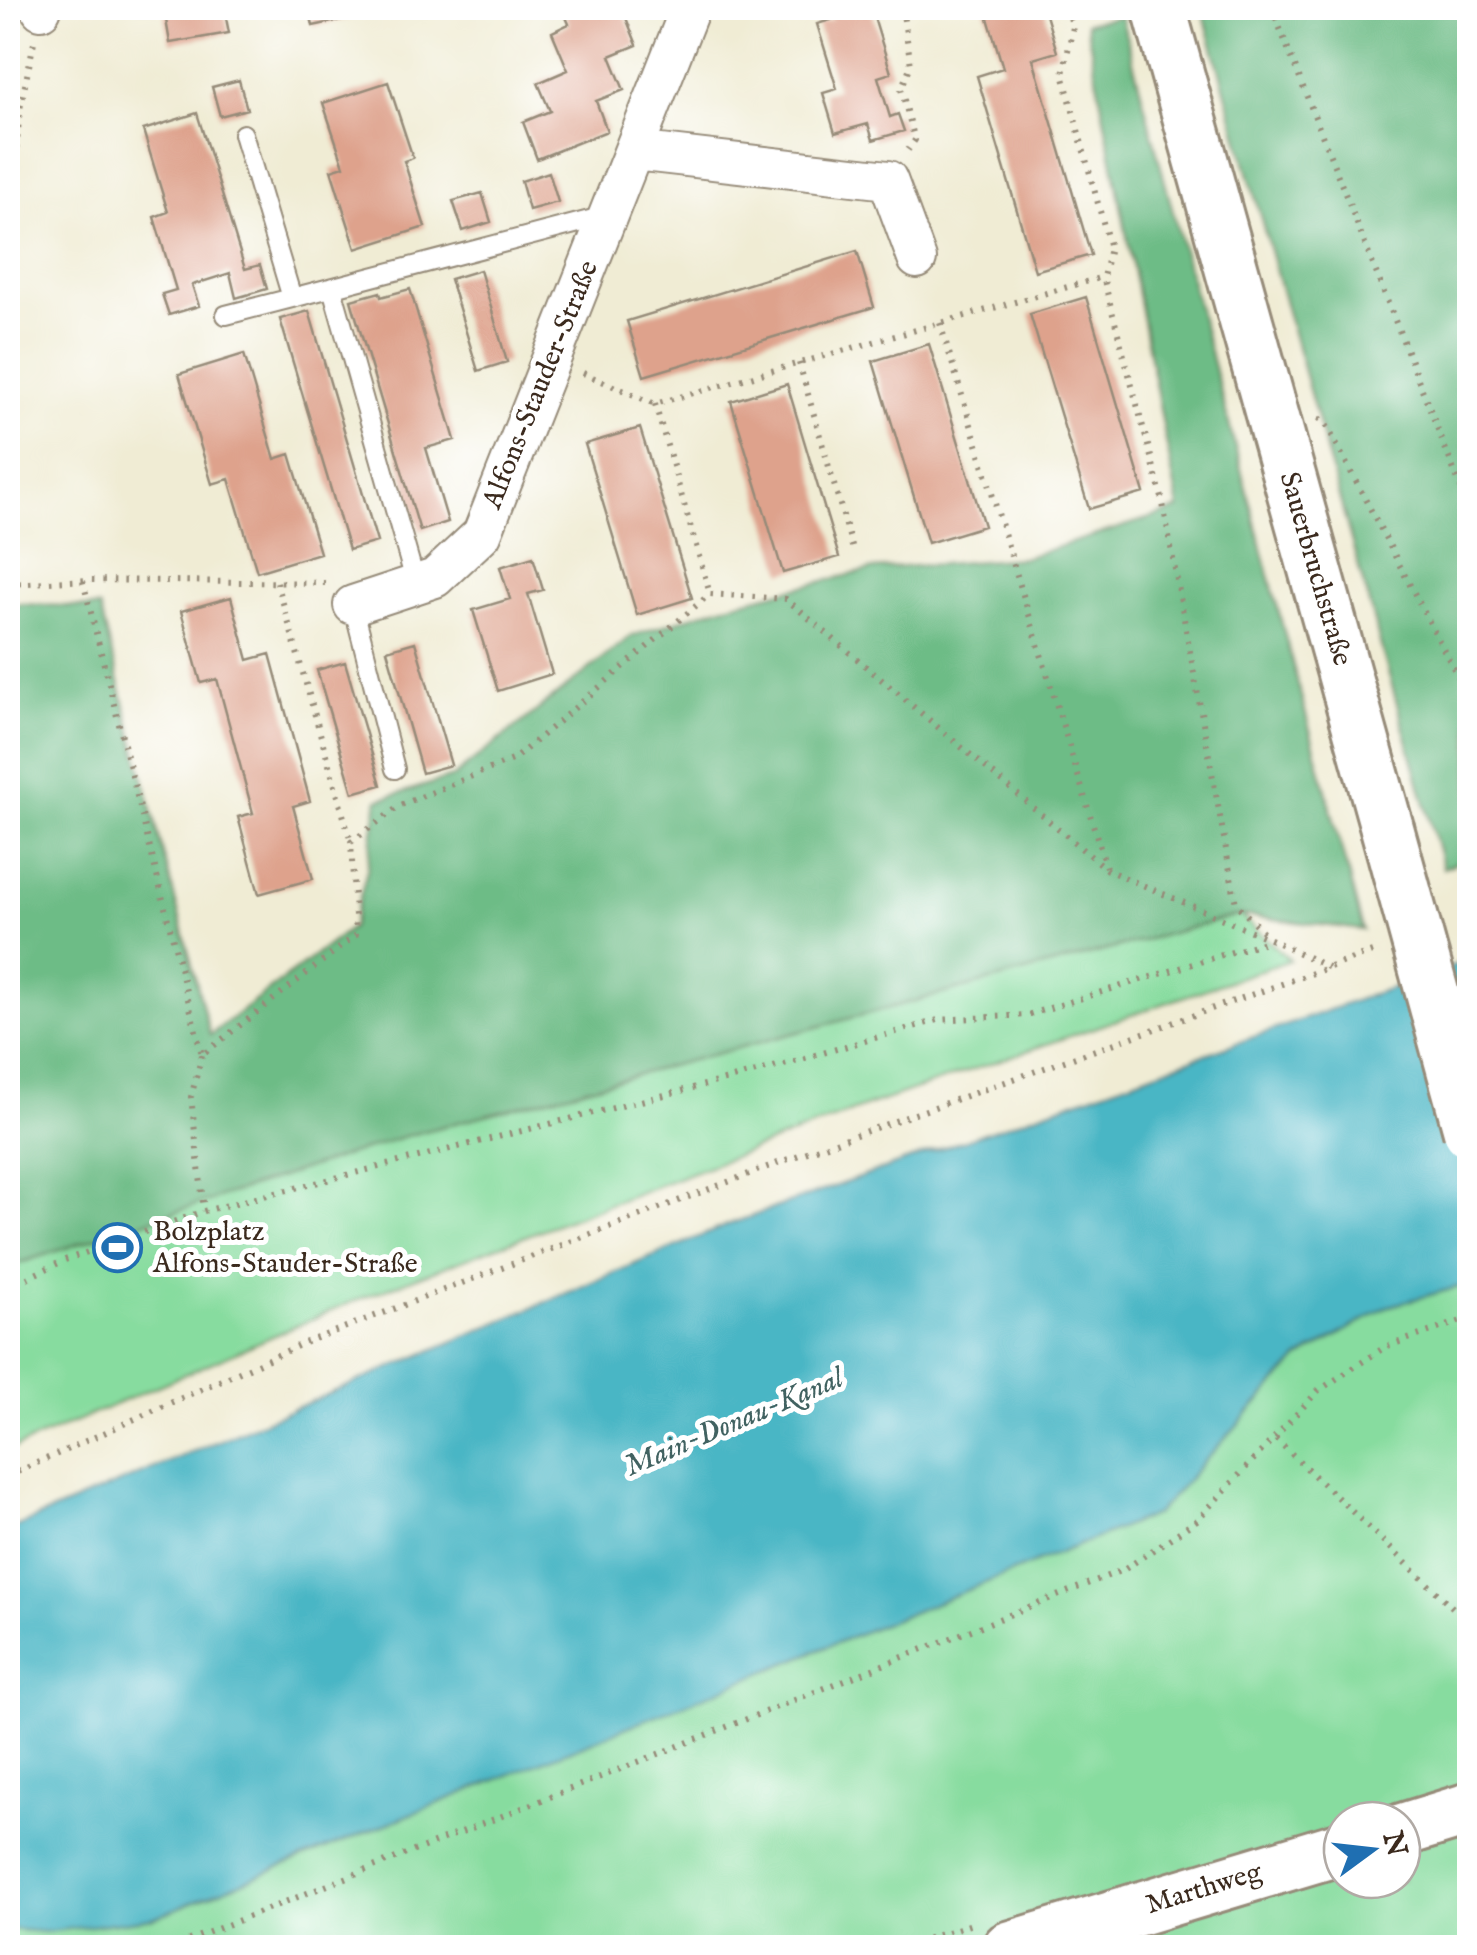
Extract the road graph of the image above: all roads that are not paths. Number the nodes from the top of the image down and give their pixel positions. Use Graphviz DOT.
graph roads {
  1 [pos="690,8"];
  2 [pos="1159,8"];
  3 [pos="243,134"];
  4 [pos="634,151"];
  5 [pos="609,215"];
  6 [pos="917,259"];
  7 [pos="332,288"];
  8 [pos="292,298"];
  9 [pos="226,316"];
  10 [pos="416,584"];
  11 [pos="353,605"];
  12 [pos="394,769"];
  13 [pos="1470,1130"];
  14 [pos="1470,1809"];
  15 [pos="1422,1824"];
  16 [pos="1322,1854"];
  17 [pos="1008,1948"];
  1 -- 4 [label="street, Alfons-Stauder-Straße"];
  2 -- 13 [label="street, Sauerbruchstraße, bridge"];
  3 -- 8 [label="lane"];
  4 -- 5 [label="street, Alfons-Stauder-Straße"];
  4 -- 6 [label="street"];
  5 -- 7 [label="lane"];
  5 -- 10 [label="street, Alfons-Stauder-Straße"];
  7 -- 8 [label="lane"];
  7 -- 10 [label="lane"];
  8 -- 9 [label="lane"];
  10 -- 11 [label="street, Alfons-Stauder-Straße"];
  11 -- 12 [label="lane"];
  14 -- 15 [label="street"];
  16 -- 17 [label="street, Marthweg"];
}
